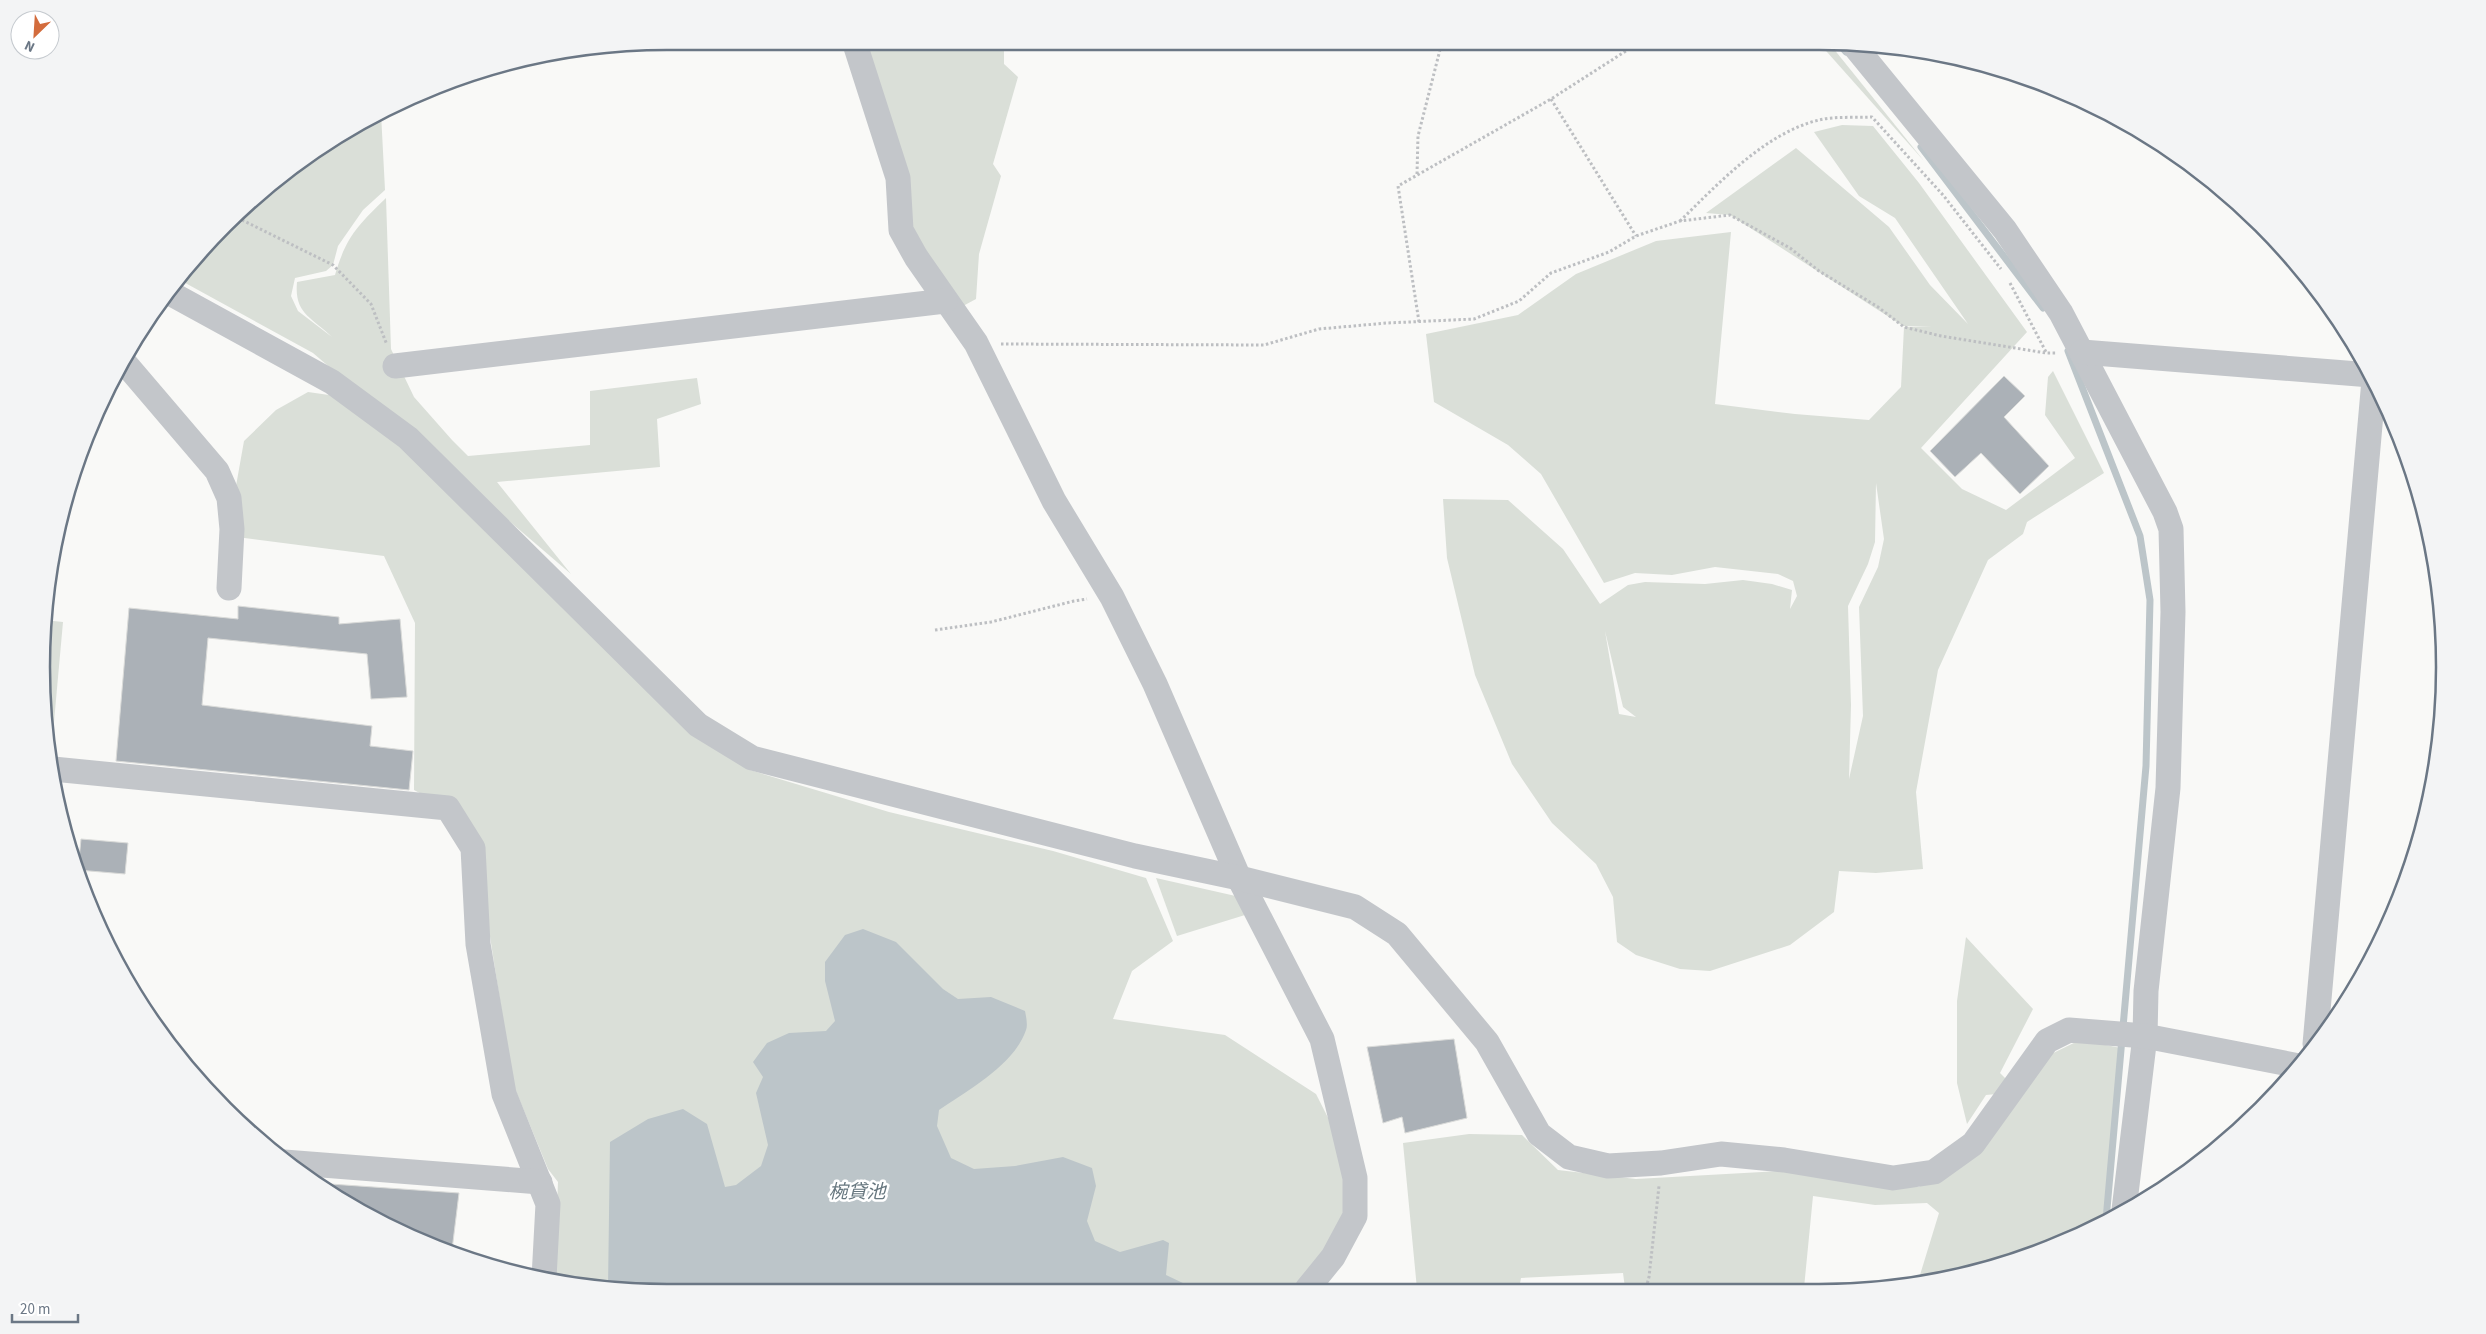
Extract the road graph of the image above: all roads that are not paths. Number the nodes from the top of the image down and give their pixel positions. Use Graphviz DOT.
graph roads {
  1 [pos="857,50"];
  2 [pos="1859,51"];
  3 [pos="175,296"];
  4 [pos="945,300"];
  5 [pos="2082,352"];
  6 [pos="395,366"];
  7 [pos="128,367"];
  8 [pos="2361,374"];
  9 [pos="2373,395"];
  10 [pos="229,588"];
  11 [pos="59,770"];
  12 [pos="1239,878"];
  13 [pos="2316,1032"];
  14 [pos="2145,1036"];
  15 [pos="2291,1064"];
  16 [pos="301,1163"];
  17 [pos="540,1182"];
  18 [pos="2125,1202"];
  19 [pos="544,1271"];
  20 [pos="1311,1284"];
  1 -- 4 [label="street"];
  2 -- 5 [label="street"];
  3 -- 12 [label="street"];
  4 -- 6 [label="street"];
  4 -- 12 [label="street"];
  5 -- 8 [label="street"];
  5 -- 14 [label="street"];
  7 -- 10 [label="street"];
  9 -- 13 [label="street"];
  11 -- 17 [label="street"];
  12 -- 14 [label="street"];
  12 -- 20 [label="street"];
  14 -- 15 [label="street"];
  14 -- 18 [label="street"];
  16 -- 17 [label="street"];
  17 -- 19 [label="street"];
}
